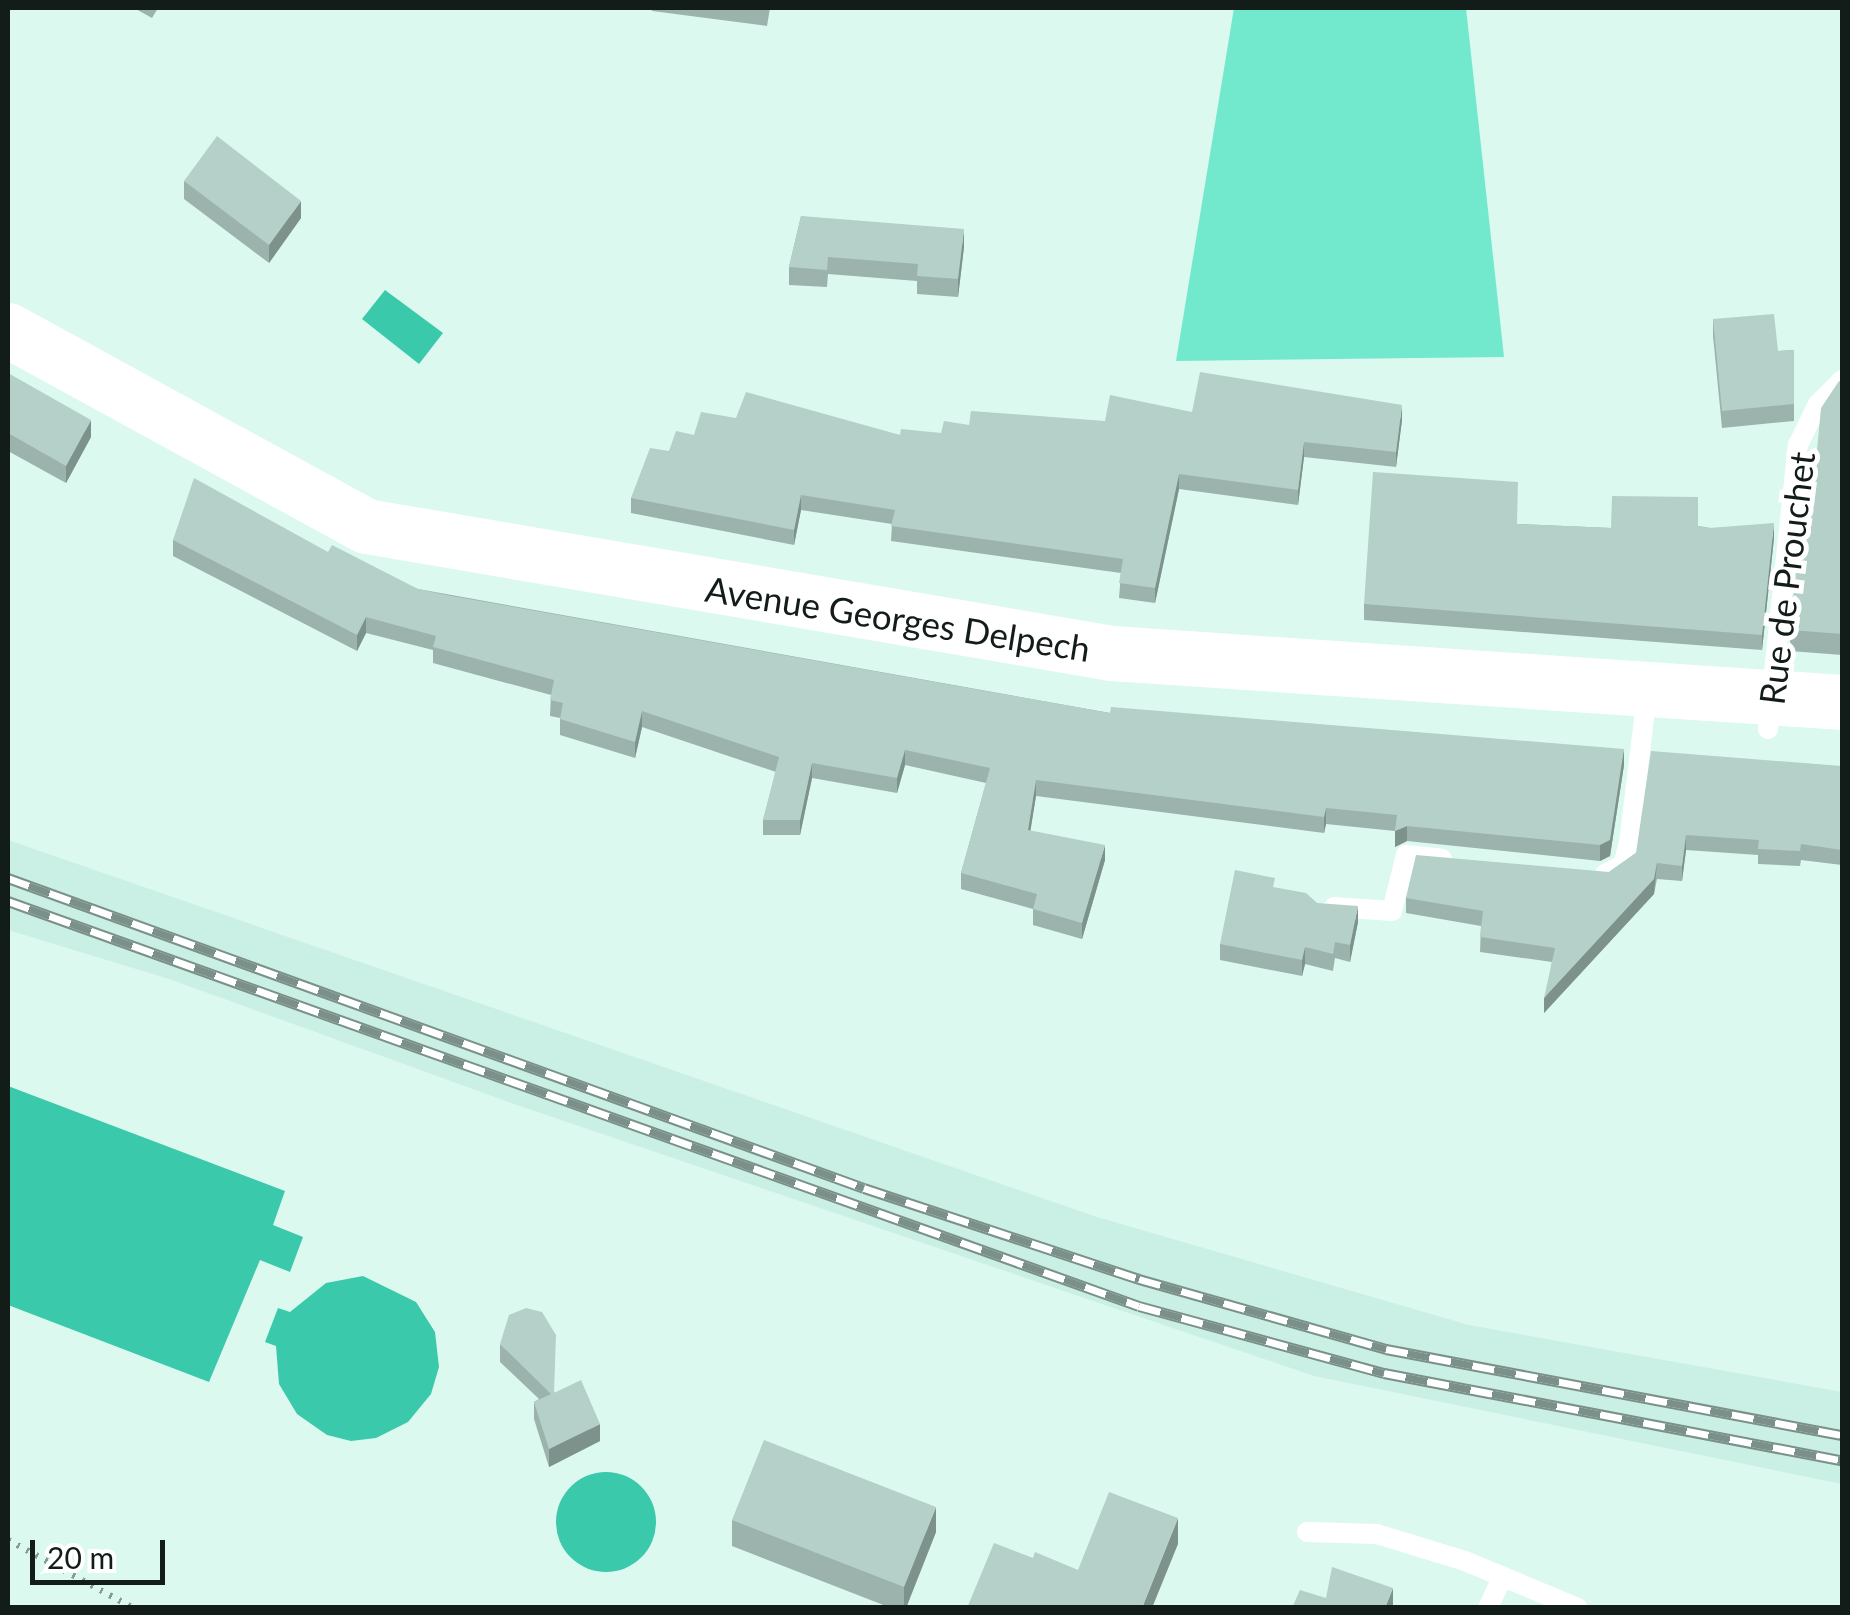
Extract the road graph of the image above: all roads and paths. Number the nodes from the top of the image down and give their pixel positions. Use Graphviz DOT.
graph roads {
  1 [pos="8,330"];
  2 [pos="1842,380"];
  3 [pos="366,526"];
  4 [pos="1842,702"];
  5 [pos="1770,712"];
  6 [pos="1644,719"];
  7 [pos="1842,735"];
  8 [pos="1465,861"];
  9 [pos="1583,874"];
  10 [pos="1319,906"];
  11 [pos="1307,1532"];
  12 [pos="8,1540"];
  13 [pos="1503,1576"];
  14 [pos="134,1608"];
  15 [pos="1488,1608"];
  16 [pos="1578,1608"];
  1 -- 3 [label="main road, Avenue Georges Delpech"];
  2 -- 5 [label="lane, Rue de Prouchet"];
  3 -- 5 [label="main road, Avenue Georges Delpech"];
  3 -- 6 [label="main road"];
  4 -- 5 [label="main road, Avenue Georges Delpech"];
  5 -- 6 [label="main road"];
  5 -- 7 [label="main road"];
  6 -- 9 [label="lane"];
  8 -- 10 [label="lane"];
  11 -- 13 [label="lane"];
  12 -- 14 [label="path"];
  13 -- 15 [label="lane"];
  13 -- 16 [label="lane"];
}
